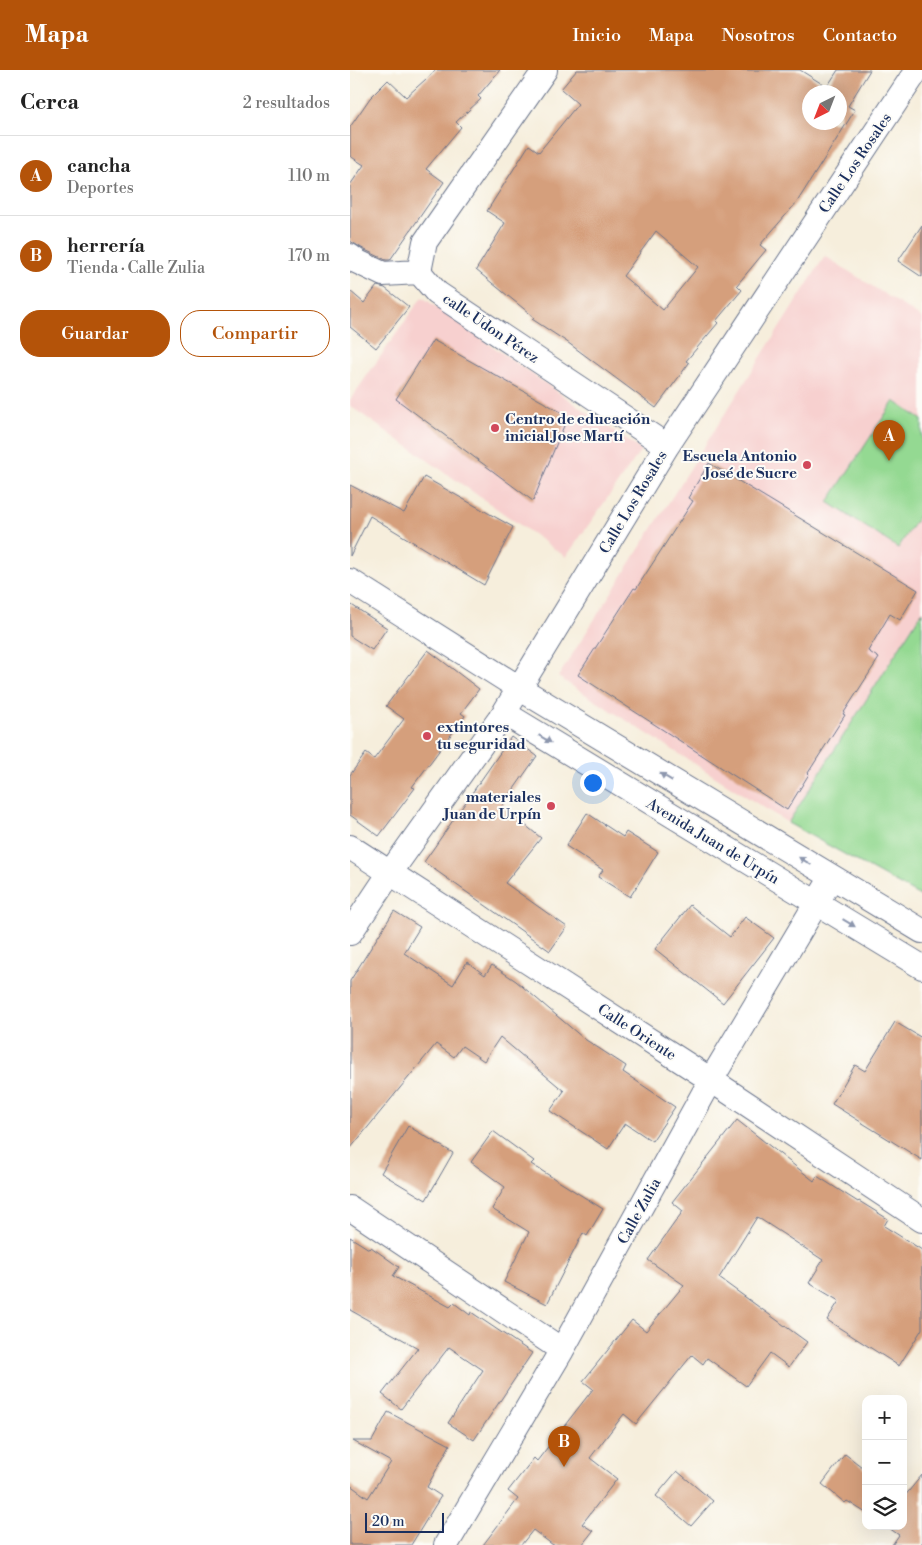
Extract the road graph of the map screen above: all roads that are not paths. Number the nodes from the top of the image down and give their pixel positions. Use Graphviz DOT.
graph roads {
  1 [pos="545,70"];
  2 [pos="914,75"];
  3 [pos="350,256"];
  4 [pos="419,272"];
  5 [pos="667,446"];
  6 [pos="350,581"];
  7 [pos="519,688"];
  8 [pos="504,713"];
  9 [pos="350,847"];
  10 [pos="390,873"];
  11 [pos="832,877"];
  12 [pos="816,904"];
  13 [pos="922,931"];
  14 [pos="350,933"];
  15 [pos="922,967"];
  16 [pos="711,1080"];
  17 [pos="350,1208"];
  18 [pos="922,1220"];
  19 [pos="562,1350"];
  20 [pos="446,1545"];
  1 -- 4 [label="street"];
  2 -- 5 [label="street, Calle Los Rosales"];
  3 -- 4 [label="street"];
  4 -- 5 [label="street, calle Udon Pérez"];
  5 -- 7 [label="street, Calle Los Rosales"];
  6 -- 7 [label="street, Avenida Juan de Urpín"];
  7 -- 8 [label="street, Calle Los Rosales"];
  11 -- 7 [label="street, Avenida Juan de Urpín, one-way"];
  8 -- 10 [label="street, Calle Los Rosales"];
  8 -- 12 [label="street, Avenida Juan de Urpín, one-way"];
  9 -- 10 [label="street, Calle Oriente"];
  10 -- 14 [label="street, Calle Los Rosales"];
  10 -- 16 [label="street, Calle Oriente"];
  11 -- 12 [label="street, Calle Zulia"];
  11 -- 13 [label="street, Avenida Juan de Urpín"];
  12 -- 15 [label="street, Avenida Juan de Urpín, one-way"];
  12 -- 16 [label="street, Calle Zulia"];
  16 -- 18 [label="street, Calle Oriente"];
  16 -- 19 [label="street, Calle Zulia"];
  17 -- 19 [label="street"];
  19 -- 20 [label="street, Calle Zulia"];
}
